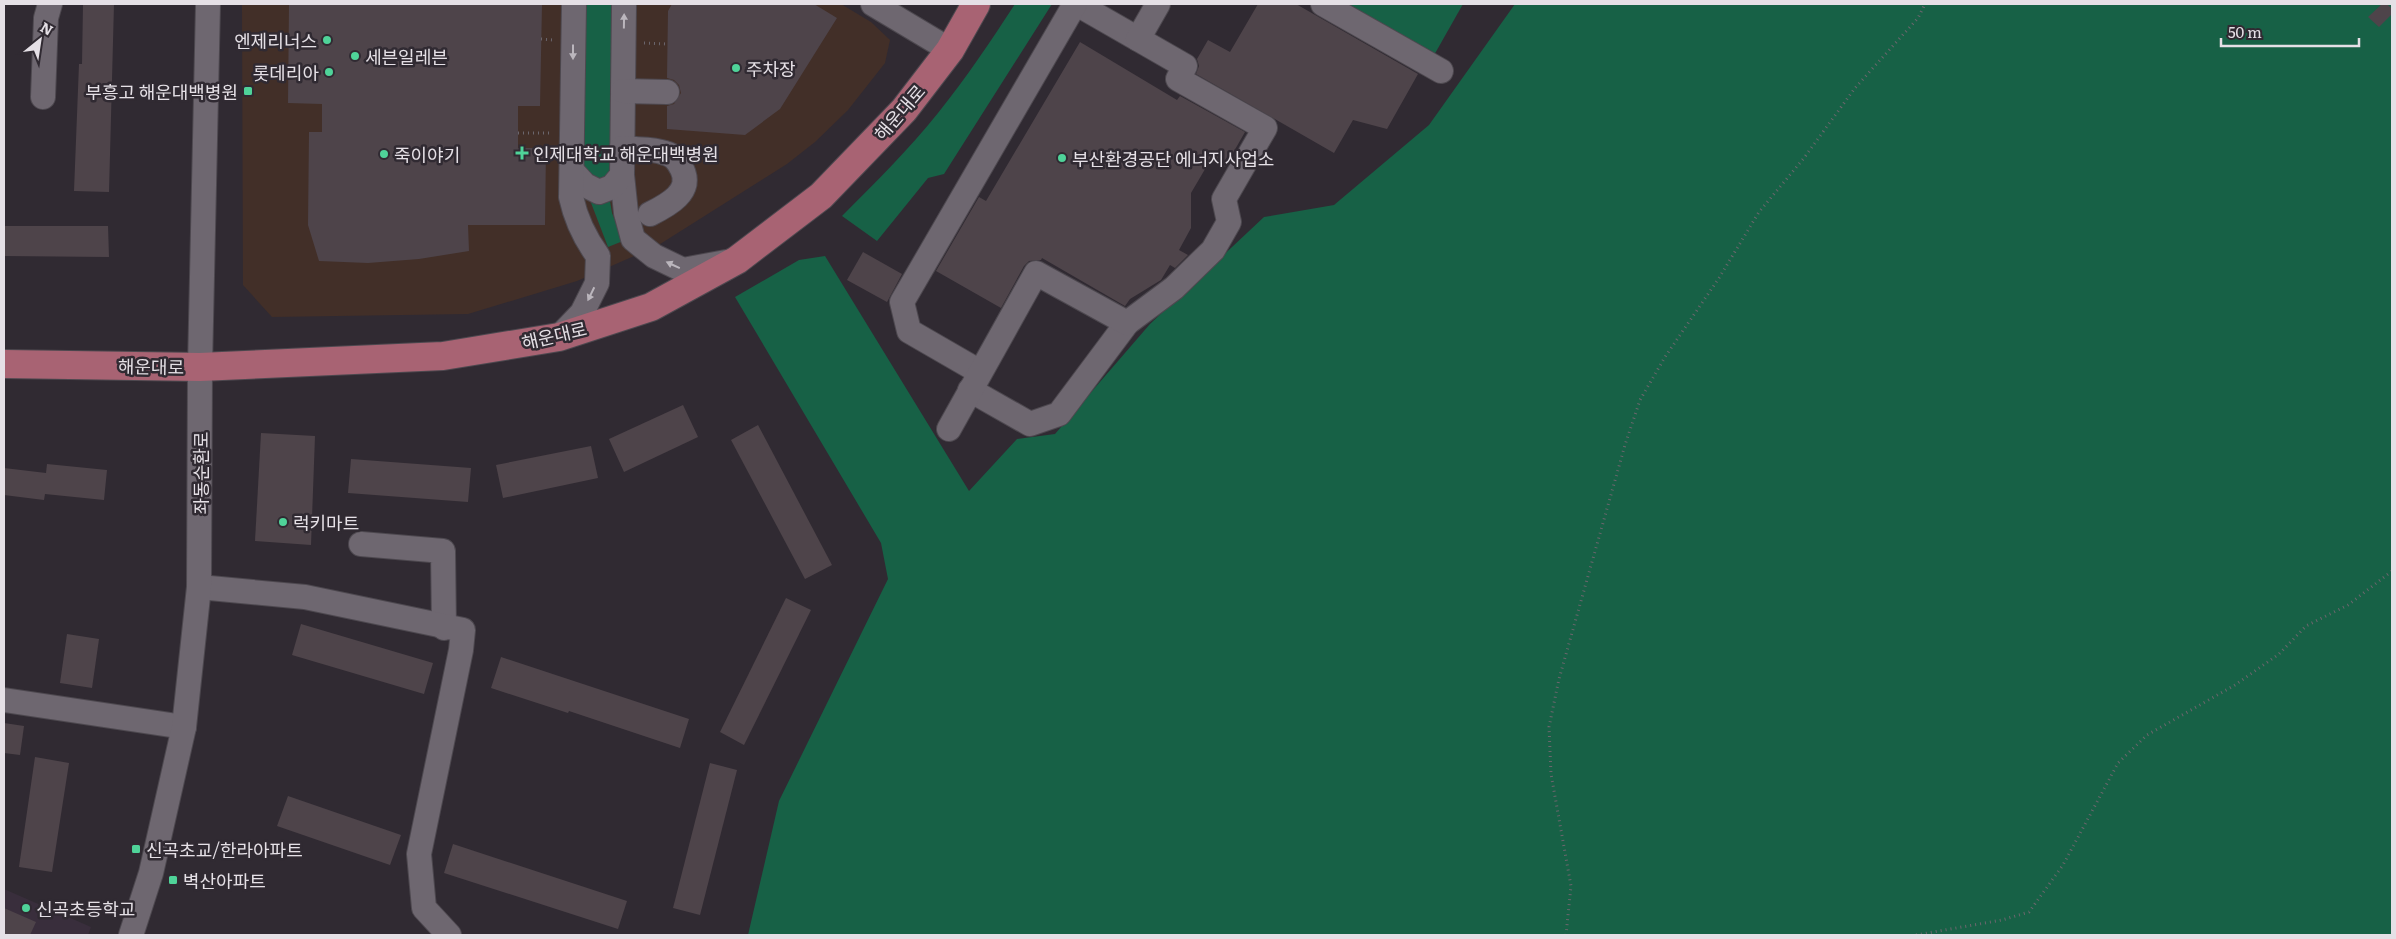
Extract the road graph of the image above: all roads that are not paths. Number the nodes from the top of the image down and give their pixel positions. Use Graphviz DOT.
graph roads {
  1 [pos="50,4"];
  2 [pos="208,4"];
  3 [pos="574,4"];
  4 [pos="624,4"];
  5 [pos="873,4"];
  6 [pos="976,4"];
  7 [pos="1076,4"];
  8 [pos="1158,4"];
  9 [pos="1323,4"];
  10 [pos="1138,39"];
  11 [pos="950,50"];
  12 [pos="1441,70"];
  13 [pos="623,91"];
  14 [pos="667,92"];
  15 [pos="43,97"];
  16 [pos="622,148"];
  17 [pos="573,172"];
  18 [pos="622,175"];
  19 [pos="650,214"];
  20 [pos="737,260"];
  21 [pos="1127,323"];
  22 [pos="559,337"];
  23 [pos="4,364"];
  24 [pos="200,367"];
  25 [pos="975,381"];
  26 [pos="949,429"];
  27 [pos="361,544"];
  28 [pos="199,587"];
  29 [pos="444,628"];
  30 [pos="4,700"];
  31 [pos="184,727"];
  32 [pos="131,935"];
  33 [pos="449,935"];
  1 -- 15 [label="street"];
  2 -- 24 [label="street, 좌동순환로"];
  3 -- 17 [label="street, one-way"];
  13 -- 4 [label="street, one-way"];
  5 -- 11 [label="street"];
  6 -- 11 [label="main road, 해운대로"];
  7 -- 10 [label="street"];
  7 -- 25 [label="street"];
  8 -- 10 [label="street"];
  9 -- 12 [label="street"];
  10 -- 21 [label="street"];
  11 -- 20 [label="main road, 해운대로"];
  13 -- 14 [label="street"];
  13 -- 16 [label="street"];
  16 -- 18 [label="street"];
  16 -- 19 [label="street"];
  17 -- 18 [label="street"];
  17 -- 22 [label="street, one-way"];
  20 -- 18 [label="street, one-way"];
  20 -- 22 [label="main road, 해운대로"];
  21 -- 25 [label="street"];
  21 -- 25 [label="street"];
  22 -- 24 [label="main road, 해운대로"];
  23 -- 24 [label="main road, 해운대로"];
  24 -- 28 [label="street, 좌동순환로"];
  25 -- 26 [label="street"];
  27 -- 29 [label="street"];
  28 -- 29 [label="street"];
  28 -- 31 [label="street, 좌동순환로"];
  29 -- 33 [label="street"];
  30 -- 31 [label="street"];
  31 -- 32 [label="street, 좌동순환로"];
}
